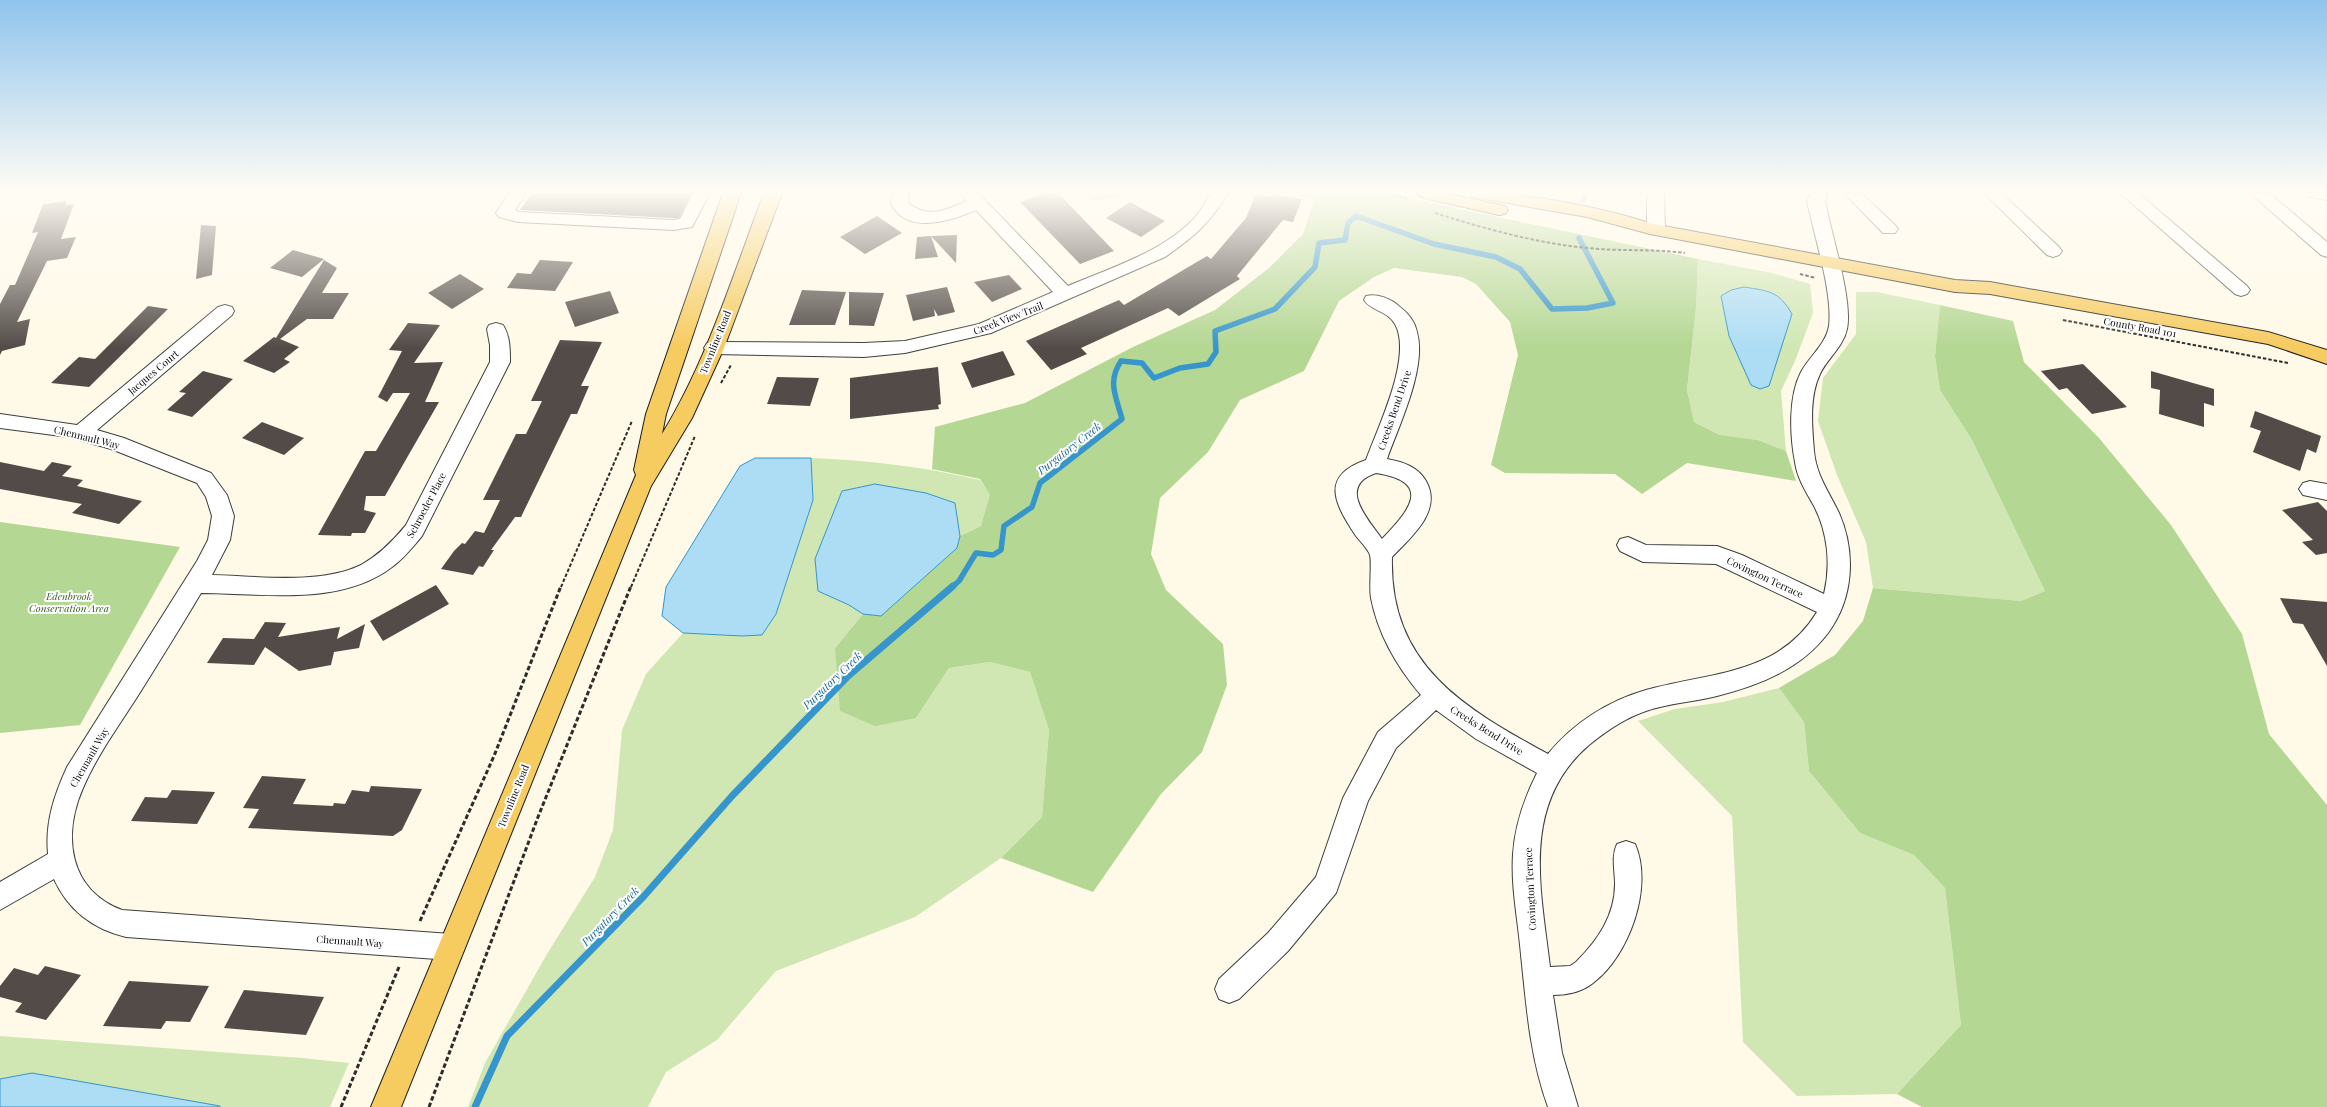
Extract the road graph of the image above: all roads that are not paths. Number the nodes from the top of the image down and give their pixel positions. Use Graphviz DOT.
graph roads {
  1 [pos="714,245"];
  2 [pos="754,245"];
  3 [pos="1019,245"];
  4 [pos="1171,245"];
  5 [pos="1715,245"];
  6 [pos="1826,245"];
  7 [pos="2046,245"];
  8 [pos="2188,245"];
  9 [pos="2053,251"];
  10 [pos="1832,272"];
  11 [pos="2241,290"];
  12 [pos="1066,294"];
  13 [pos="1373,300"];
  14 [pos="225,311"];
  15 [pos="496,329"];
  16 [pos="714,348"];
  17 [pos="2327,358"];
  18 [pos="0,421"];
  19 [pos="81,433"];
  20 [pos="1375,465"];
  21 [pos="641,484"];
  22 [pos="1628,544"];
  23 [pos="1381,554"];
  24 [pos="195,584"];
  25 [pos="1831,608"];
  26 [pos="1437,695"];
  27 [pos="1552,769"];
  28 [pos="1626,853"];
  29 [pos="60,861"];
  30 [pos="0,897"];
  31 [pos="451,947"];
  32 [pos="1538,982"];
  33 [pos="1229,989"];
  34 [pos="386,1107"];
  35 [pos="1563,1107"];
  1 -- 21 [label="main road, Townline Road"];
  2 -- 16 [label="main road, Townline Road"];
  3 -- 12 [label="street"];
  4 -- 12 [label="street, Creek View Trail"];
  5 -- 10 [label="main road, County Road 101"];
  6 -- 10 [label="street, Covington Terrace"];
  7 -- 9 [label="street"];
  8 -- 11 [label="street"];
  10 -- 17 [label="main road, County Road 101"];
  10 -- 25 [label="street, Covington Terrace"];
  12 -- 16 [label="street, Creek View Trail"];
  13 -- 20 [label="street, Creeks Bend Drive"];
  14 -- 19 [label="street, Jacques Court"];
  15 -- 24 [label="street, Schroeder Place"];
  16 -- 21 [label="main road, Townline Road"];
  18 -- 19 [label="street, Chennault Way"];
  19 -- 24 [label="street, Chennault Way"];
  20 -- 23 [label="street"];
  20 -- 23 [label="street"];
  21 -- 31 [label="main road, Townline Road"];
  22 -- 25 [label="street, Covington Terrace"];
  23 -- 26 [label="street, Creeks Bend Drive"];
  24 -- 29 [label="street, Chennault Way"];
  25 -- 27 [label="street, Covington Terrace"];
  26 -- 27 [label="street, Creeks Bend Drive"];
  26 -- 33 [label="street"];
  27 -- 32 [label="street, Covington Terrace"];
  28 -- 32 [label="street"];
  29 -- 30 [label="street"];
  29 -- 31 [label="street, Chennault Way"];
  31 -- 34 [label="main road, Townline Road"];
  32 -- 35 [label="street, Covington Terrace"];
}
